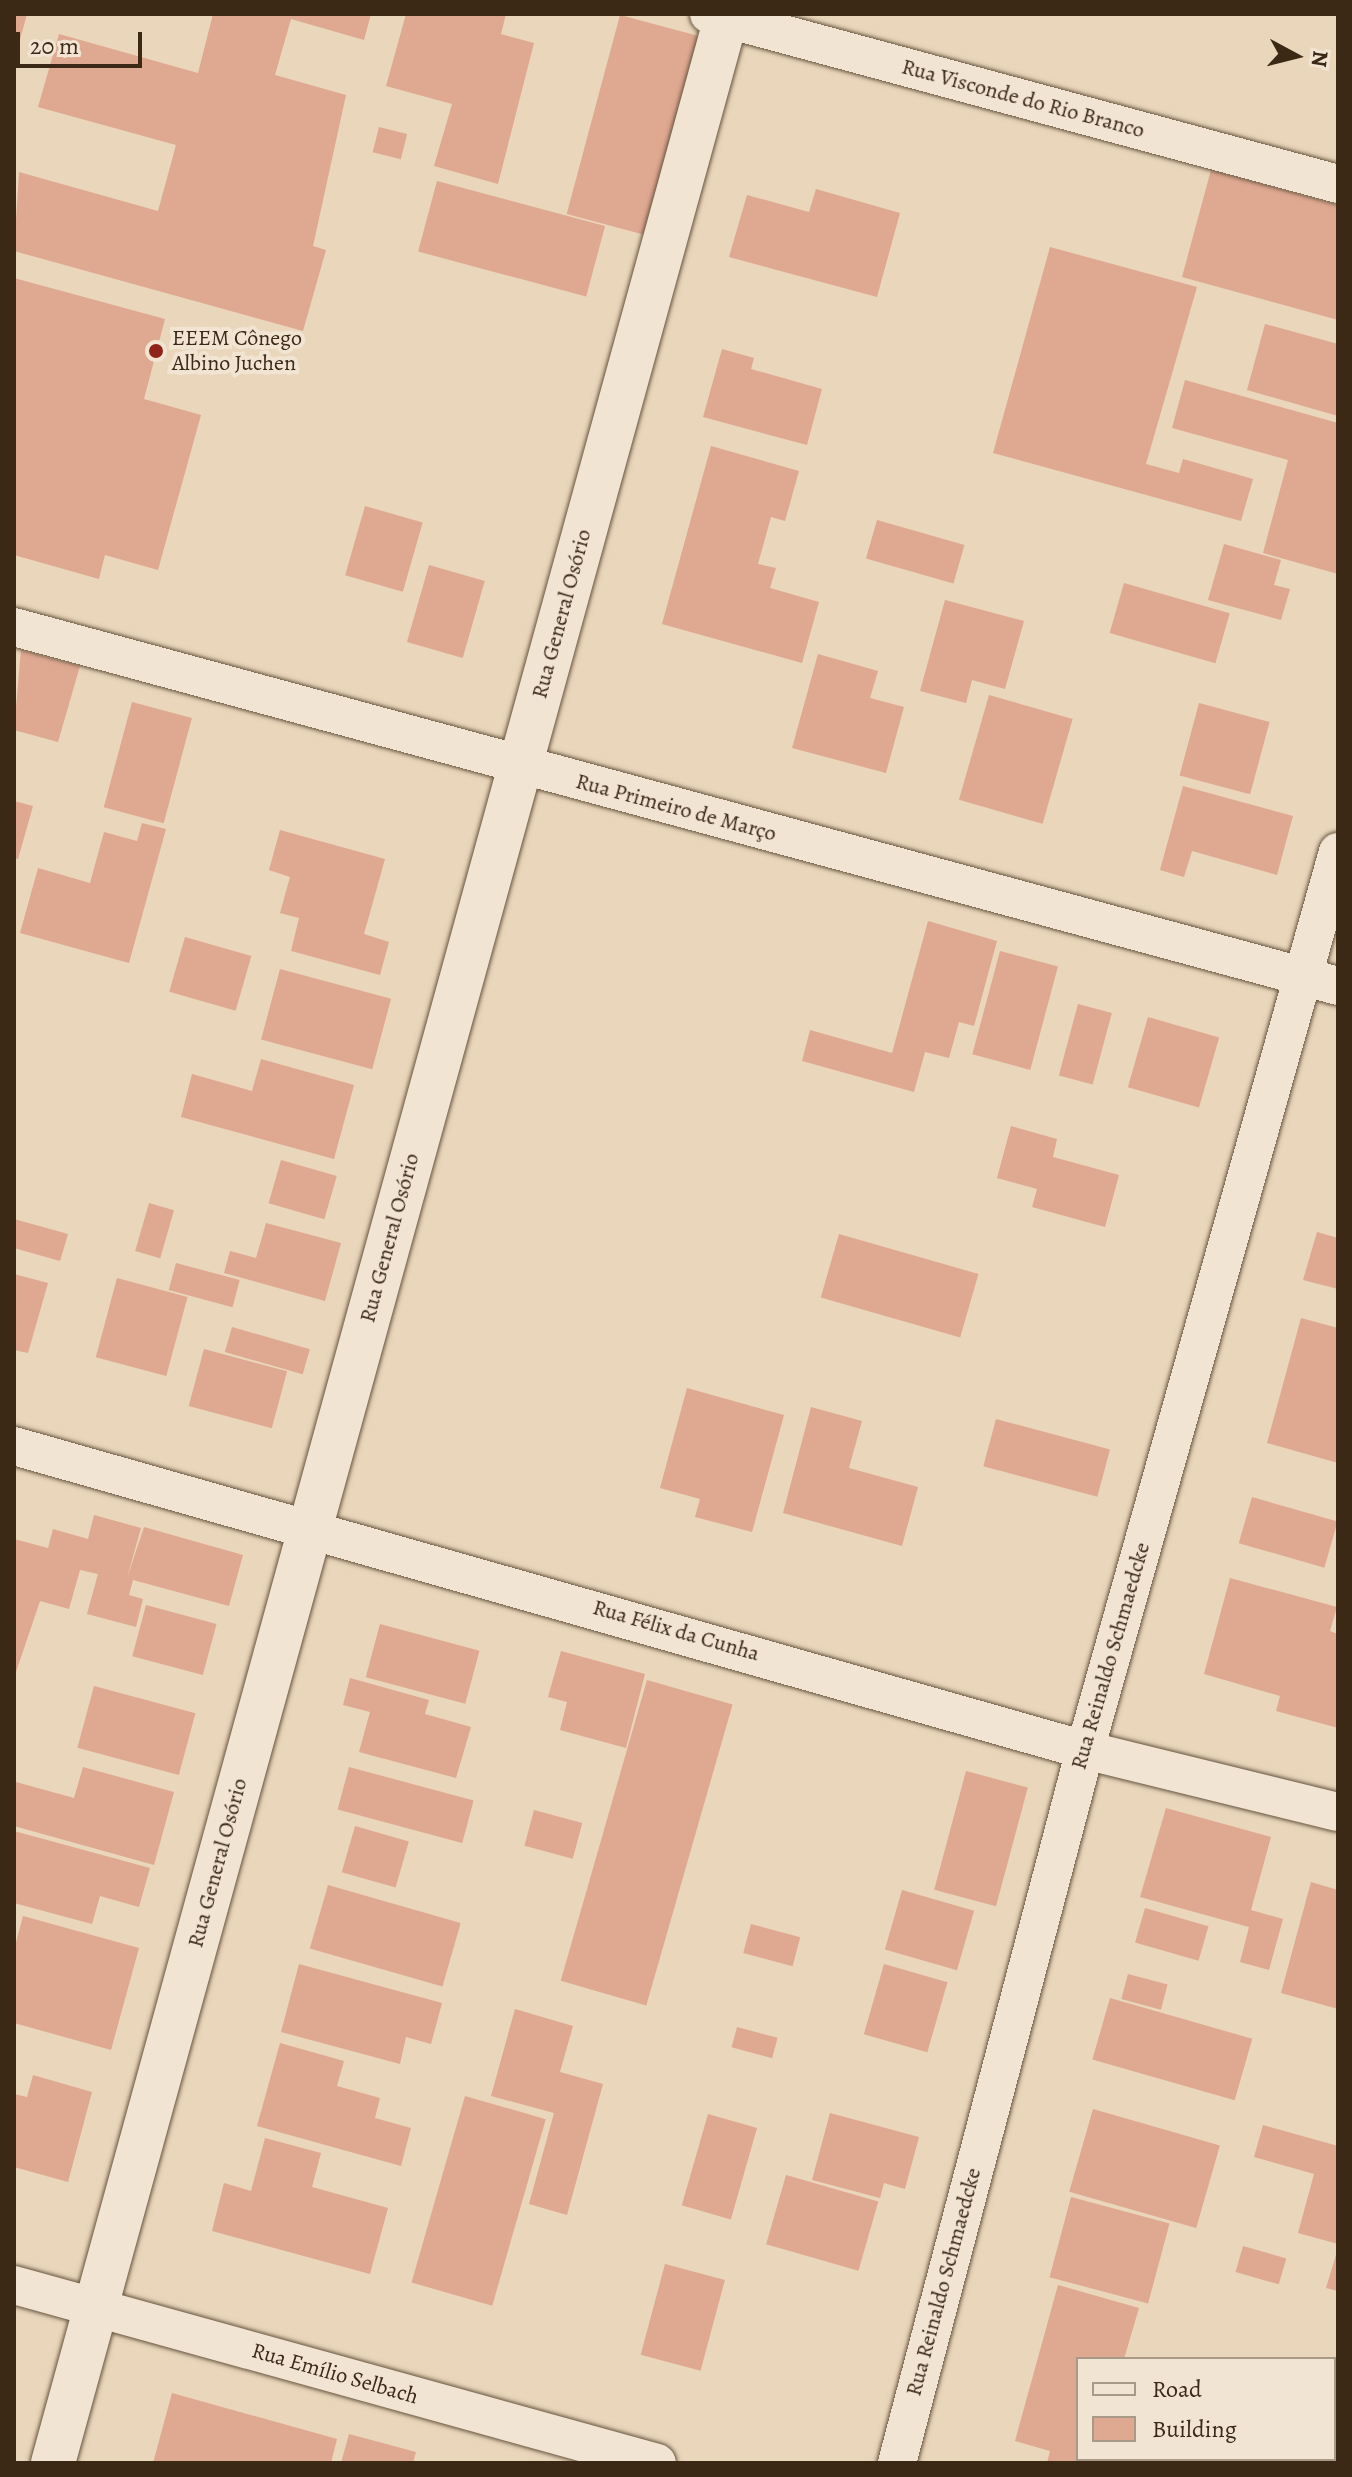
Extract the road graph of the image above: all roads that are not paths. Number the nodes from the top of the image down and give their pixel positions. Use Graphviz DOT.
graph roads {
  1 [pos="721,16"];
  2 [pos="1338,184"];
  3 [pos="14,627"];
  4 [pos="520,766"];
  5 [pos="1338,852"];
  6 [pos="1320,981"];
  7 [pos="14,1446"];
  8 [pos="311,1525"];
  9 [pos="1085,1750"];
  10 [pos="1338,1812"];
  11 [pos="14,2285"];
  12 [pos="96,2307"];
  13 [pos="53,2463"];
  14 [pos="657,2463"];
  15 [pos="897,2463"];
  1 -- 2 [label="street, Rua Visconde do Rio Branco"];
  1 -- 4 [label="street, Rua General Osório"];
  3 -- 4 [label="street, Rua Primeiro de Março"];
  4 -- 6 [label="street, Rua Primeiro de Março"];
  4 -- 8 [label="street, Rua General Osório"];
  5 -- 6 [label="street, Rua Reinaldo Schmaedcke"];
  6 -- 9 [label="street, Rua Reinaldo Schmaedcke"];
  7 -- 8 [label="street, Rua Félix da Cunha"];
  8 -- 9 [label="street, Rua Félix da Cunha"];
  8 -- 12 [label="street, Rua General Osório"];
  9 -- 10 [label="street, Rua Félix da Cunha"];
  9 -- 15 [label="street, Rua Reinaldo Schmaedcke"];
  11 -- 12 [label="street, Rua Emílio Selbach"];
  12 -- 13 [label="street, Rua General Osório"];
  12 -- 14 [label="street, Rua Emílio Selbach"];
}
